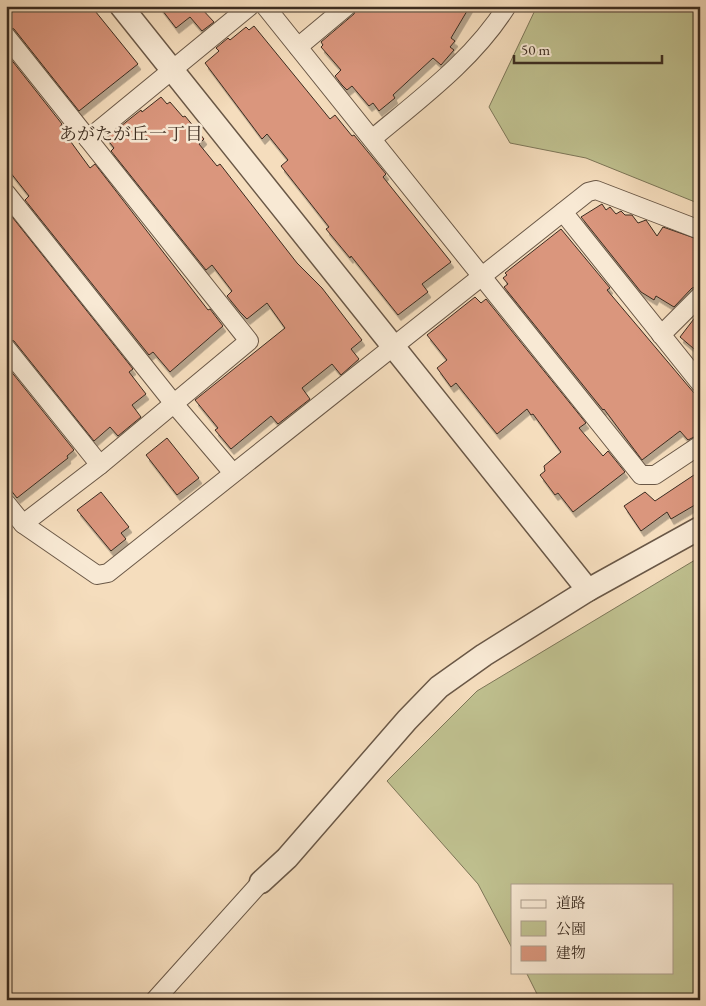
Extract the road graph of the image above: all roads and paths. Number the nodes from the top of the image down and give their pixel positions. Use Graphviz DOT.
graph roads {
  1 [pos="121,6"];
  2 [pos="250,6"];
  3 [pos="265,6"];
  4 [pos="347,6"];
  5 [pos="507,6"];
  6 [pos="6,36"];
  7 [pos="298,47"];
  8 [pos="172,70"];
  9 [pos="88,139"];
  10 [pos="372,139"];
  11 [pos="6,193"];
  12 [pos="563,212"];
  13 [pos="700,230"];
  14 [pos="481,277"];
  15 [pos="700,296"];
  16 [pos="661,335"];
  17 [pos="393,346"];
  18 [pos="6,348"];
  19 [pos="700,383"];
  20 [pos="175,405"];
  21 [pos="700,445"];
  22 [pos="100,465"];
  23 [pos="233,473"];
  24 [pos="6,503"];
  25 [pos="23,524"];
  26 [pos="700,528"];
  27 [pos="588,590"];
  28 [pos="261,882"];
  29 [pos="156,1000"];
  1 -- 8 [label="street"];
  2 -- 8 [label="street"];
  3 -- 7 [label="street"];
  4 -- 7 [label="street"];
  5 -- 10 [label="street"];
  6 -- 9 [label="street"];
  7 -- 10 [label="street"];
  8 -- 9 [label="street"];
  8 -- 17 [label="street"];
  9 -- 20 [label="street"];
  10 -- 14 [label="street"];
  11 -- 20 [label="street"];
  12 -- 13 [label="street"];
  12 -- 14 [label="street"];
  12 -- 16 [label="street"];
  14 -- 17 [label="street"];
  14 -- 21 [label="street"];
  15 -- 16 [label="street"];
  16 -- 19 [label="street"];
  17 -- 23 [label="street"];
  17 -- 27 [label="street"];
  18 -- 22 [label="street"];
  20 -- 22 [label="street"];
  20 -- 23 [label="street"];
  22 -- 25 [label="street"];
  23 -- 25 [label="street"];
  24 -- 25 [label="street"];
  26 -- 27 [label="street"];
  27 -- 28 [label="street"];
  28 -- 29 [label="street"];
}
